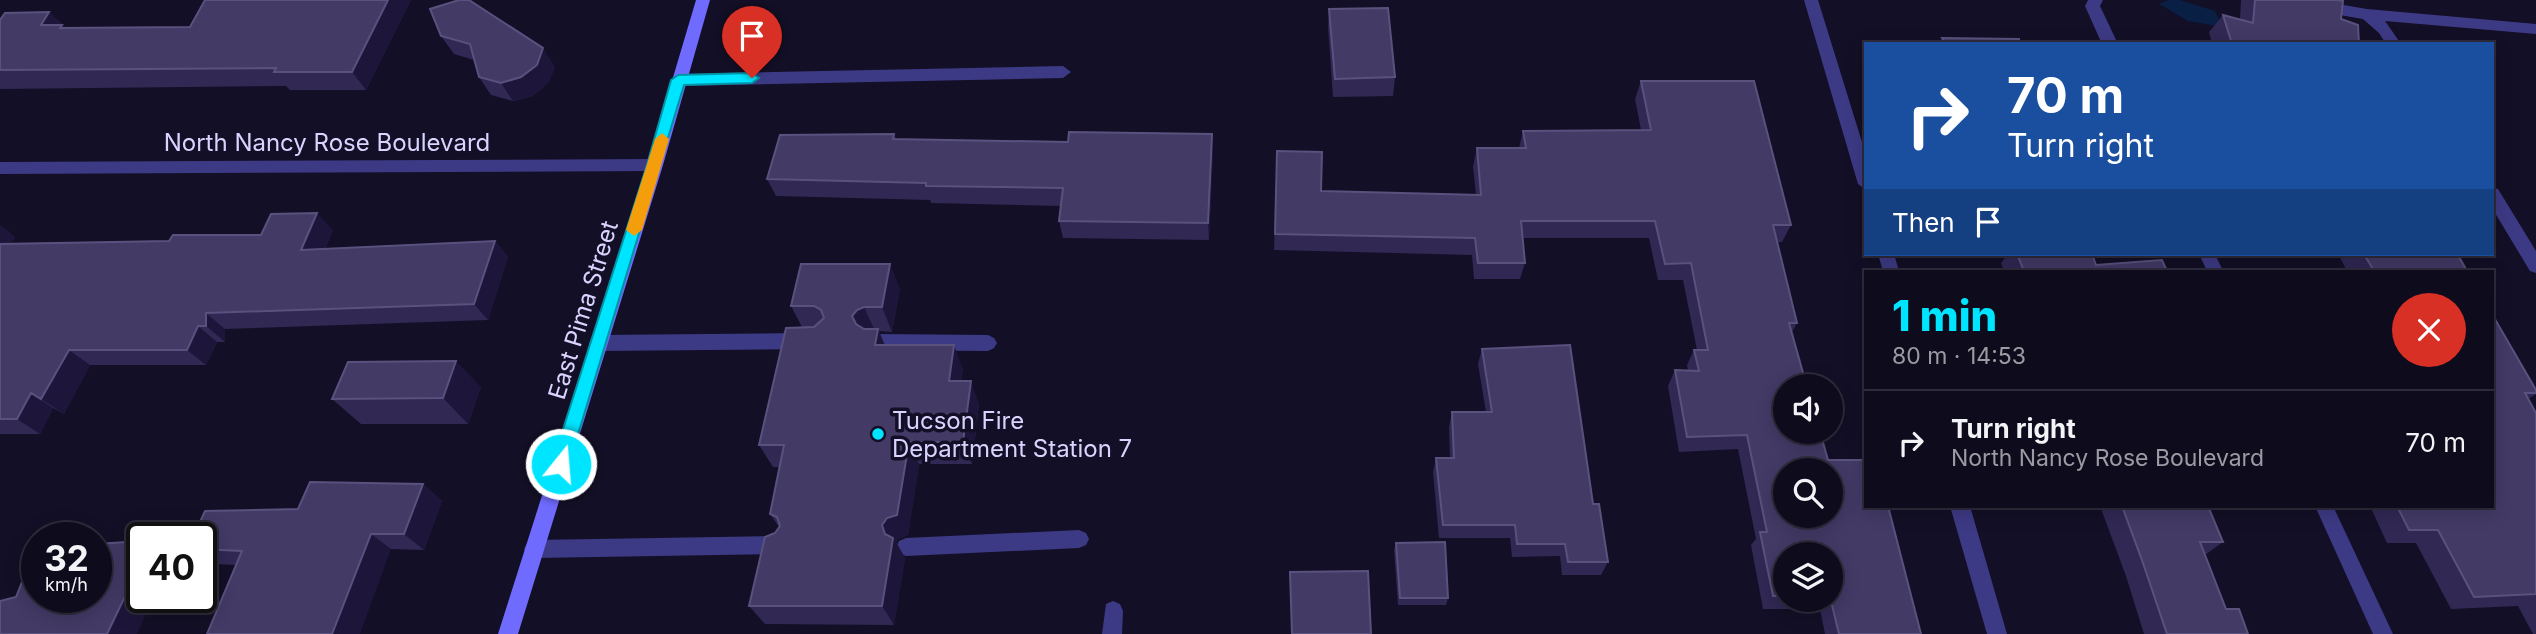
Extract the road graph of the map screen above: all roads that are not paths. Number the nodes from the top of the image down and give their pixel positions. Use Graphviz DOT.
graph roads {
  1 [pos="703,0"];
  2 [pos="1811,0"];
  3 [pos="2096,0"];
  4 [pos="2281,0"];
  5 [pos="2367,14"];
  6 [pos="2536,29"];
  7 [pos="2109,42"];
  8 [pos="2393,42"];
  9 [pos="1063,72"];
  10 [pos="678,80"];
  11 [pos="654,165"];
  12 [pos="0,167"];
  13 [pos="1864,177"];
  14 [pos="2494,197"];
  15 [pos="2536,266"];
  16 [pos="825,341"];
  17 [pos="875,342"];
  18 [pos="598,343"];
  19 [pos="988,343"];
  20 [pos="1961,508"];
  21 [pos="2324,508"];
  22 [pos="1079,539"];
  23 [pos="782,545"];
  24 [pos="906,547"];
  25 [pos="534,549"];
  26 [pos="1113,611"];
  27 [pos="508,634"];
  28 [pos="1112,634"];
  29 [pos="1997,634"];
  30 [pos="2383,634"];
  1 -- 10 [label="street, East Pima Street"];
  2 -- 13 [label="street"];
  3 -- 7 [label="street"];
  4 -- 5 [label="street"];
  5 -- 6 [label="street"];
  5 -- 8 [label="street"];
  9 -- 10 [label="street"];
  10 -- 11 [label="street, East Pima Street"];
  11 -- 12 [label="street, North Nancy Rose Boulevard"];
  11 -- 18 [label="street, East Pima Street"];
  14 -- 15 [label="street"];
  16 -- 18 [label="street"];
  17 -- 19 [label="street"];
  18 -- 25 [label="street, East Pima Street"];
  20 -- 29 [label="street"];
  21 -- 30 [label="street"];
  22 -- 24 [label="street"];
  23 -- 25 [label="street"];
  25 -- 27 [label="street, East Pima Street"];
  26 -- 28 [label="street"];
}
